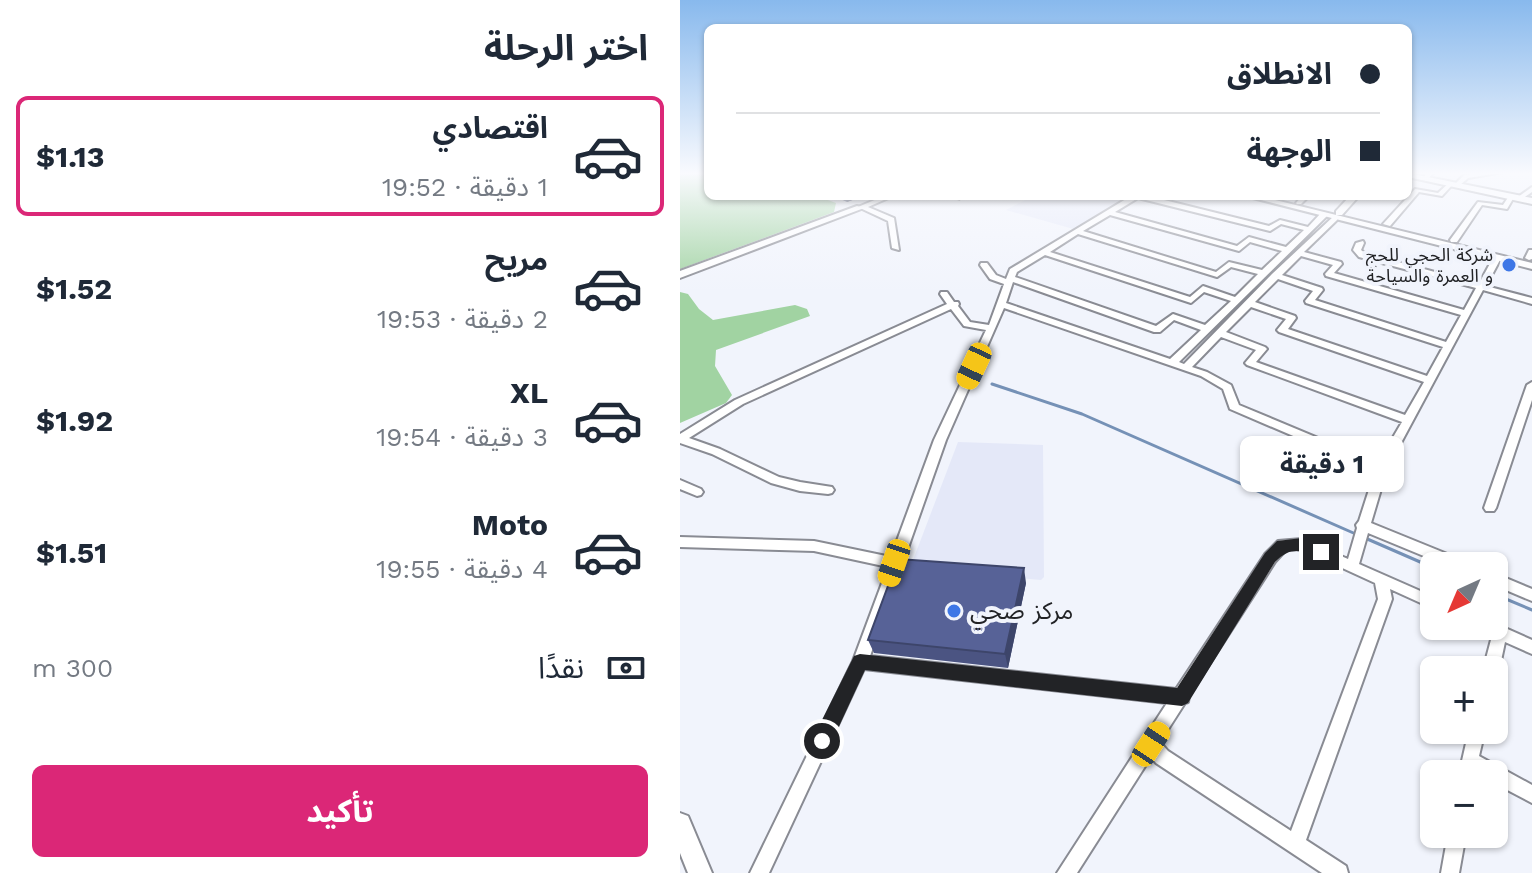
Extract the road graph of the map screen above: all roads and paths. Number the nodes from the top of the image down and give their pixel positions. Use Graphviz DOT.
graph roads {
  1 [pos="847,213"];
  2 [pos="875,213"];
  3 [pos="1110,213"];
  4 [pos="1205,213"];
  5 [pos="1323,213"];
  6 [pos="1329,213"];
  7 [pos="1336,213"];
  8 [pos="1397,213"];
  9 [pos="1473,213"];
  10 [pos="1333,215"];
  11 [pos="1387,224"];
  12 [pos="1308,229"];
  13 [pos="1078,232"];
  14 [pos="1454,240"];
  15 [pos="1360,243"];
  16 [pos="896,248"];
  17 [pos="1287,250"];
  18 [pos="1043,252"];
  19 [pos="1299,253"];
  20 [pos="1497,258"];
  21 [pos="1531,259"];
  22 [pos="984,265"];
  23 [pos="1263,273"];
  24 [pos="680,275"];
  25 [pos="1275,276"];
  26 [pos="1009,280"];
  27 [pos="1480,287"];
  28 [pos="944,294"];
  29 [pos="1236,300"];
  30 [pos="1532,301"];
  31 [pos="1249,303"];
  32 [pos="955,304"];
  33 [pos="1001,304"];
  34 [pos="1464,313"];
  35 [pos="992,328"];
  36 [pos="1207,329"];
  37 [pos="1219,333"];
  38 [pos="1447,345"];
  39 [pos="1172,363"];
  40 [pos="1185,368"];
  41 [pos="1429,380"];
  42 [pos="1532,385"];
  43 [pos="1528,408"];
  44 [pos="1408,420"];
  45 [pos="680,439"];
  46 [pos="1381,469"];
  47 [pos="680,484"];
  48 [pos="828,490"];
  49 [pos="697,492"];
  50 [pos="1490,508"];
  51 [pos="1361,529"];
  52 [pos="680,542"];
  53 [pos="1424,552"];
  54 [pos="1353,562"];
  55 [pos="894,563"];
  56 [pos="1381,580"];
  57 [pos="1508,585"];
  58 [pos="1532,595"];
  59 [pos="1420,597"];
  60 [pos="1508,636"];
  61 [pos="1532,647"];
  62 [pos="860,662"];
  63 [pos="1182,697"];
  64 [pos="1151,744"];
  65 [pos="1508,784"];
  66 [pos="1532,794"];
  67 [pos="680,824"];
  68 [pos="1296,842"];
  69 [pos="1454,848"];
  70 [pos="700,873"];
  71 [pos="759,873"];
  72 [pos="1066,873"];
  73 [pos="1339,873"];
  74 [pos="1450,873"];
  1 -- 24 [label="main road"];
  2 -- 16 [label="street"];
  3 -- 13 [label="street"];
  3 -- 17 [label="street"];
  4 -- 12 [label="street"];
  5 -- 10 [label="main road"];
  6 -- 10 [label="main road"];
  7 -- 10 [label="main road"];
  8 -- 11 [label="street"];
  9 -- 14 [label="street"];
  10 -- 11 [label="main road"];
  10 -- 12 [label="street"];
  10 -- 19 [label="street"];
  10 -- 20 [label="main road"];
  11 -- 14 [label="main road"];
  12 -- 17 [label="street"];
  13 -- 18 [label="street"];
  13 -- 23 [label="street"];
  14 -- 21 [label="main road"];
  15 -- 27 [label="street"];
  17 -- 23 [label="street"];
  18 -- 26 [label="street"];
  18 -- 29 [label="street"];
  19 -- 25 [label="street"];
  19 -- 34 [label="street"];
  20 -- 21 [label="main road"];
  20 -- 27 [label="street"];
  22 -- 26 [label="street"];
  23 -- 29 [label="street"];
  25 -- 31 [label="street"];
  25 -- 38 [label="street"];
  26 -- 33 [label="street"];
  26 -- 36 [label="street"];
  27 -- 30 [label="street"];
  27 -- 34 [label="street"];
  28 -- 32 [label="street"];
  29 -- 36 [label="street"];
  31 -- 37 [label="street"];
  31 -- 41 [label="street"];
  32 -- 35 [label="street"];
  32 -- 45 [label="street"];
  33 -- 35 [label="street"];
  33 -- 39 [label="street"];
  34 -- 38 [label="street"];
  35 -- 55 [label="street"];
  36 -- 39 [label="street"];
  37 -- 40 [label="street"];
  37 -- 44 [label="street"];
  38 -- 41 [label="street"];
  39 -- 40 [label="street"];
  40 -- 46 [label="street"];
  41 -- 44 [label="street"];
  42 -- 43 [label="street"];
  43 -- 50 [label="street"];
  44 -- 46 [label="street"];
  45 -- 48 [label="street"];
  46 -- 51 [label="street"];
  47 -- 49 [label="street"];
  51 -- 53 [label="street"];
  51 -- 54 [label="street"];
  52 -- 55 [label="street"];
  54 -- 56 [label="street"];
  54 -- 63 [label="street"];
  55 -- 62 [label="street"];
  56 -- 59 [label="street"];
  56 -- 68 [label="street"];
  57 -- 58 [label="street"];
  60 -- 61 [label="street"];
  62 -- 63 [label="street"];
  62 -- 71 [label="street"];
  63 -- 64 [label="street"];
  64 -- 68 [label="street"];
  64 -- 72 [label="street"];
  65 -- 66 [label="street"];
  67 -- 70 [label="main road"];
  68 -- 73 [label="street"];
  69 -- 74 [label="street"];
}
